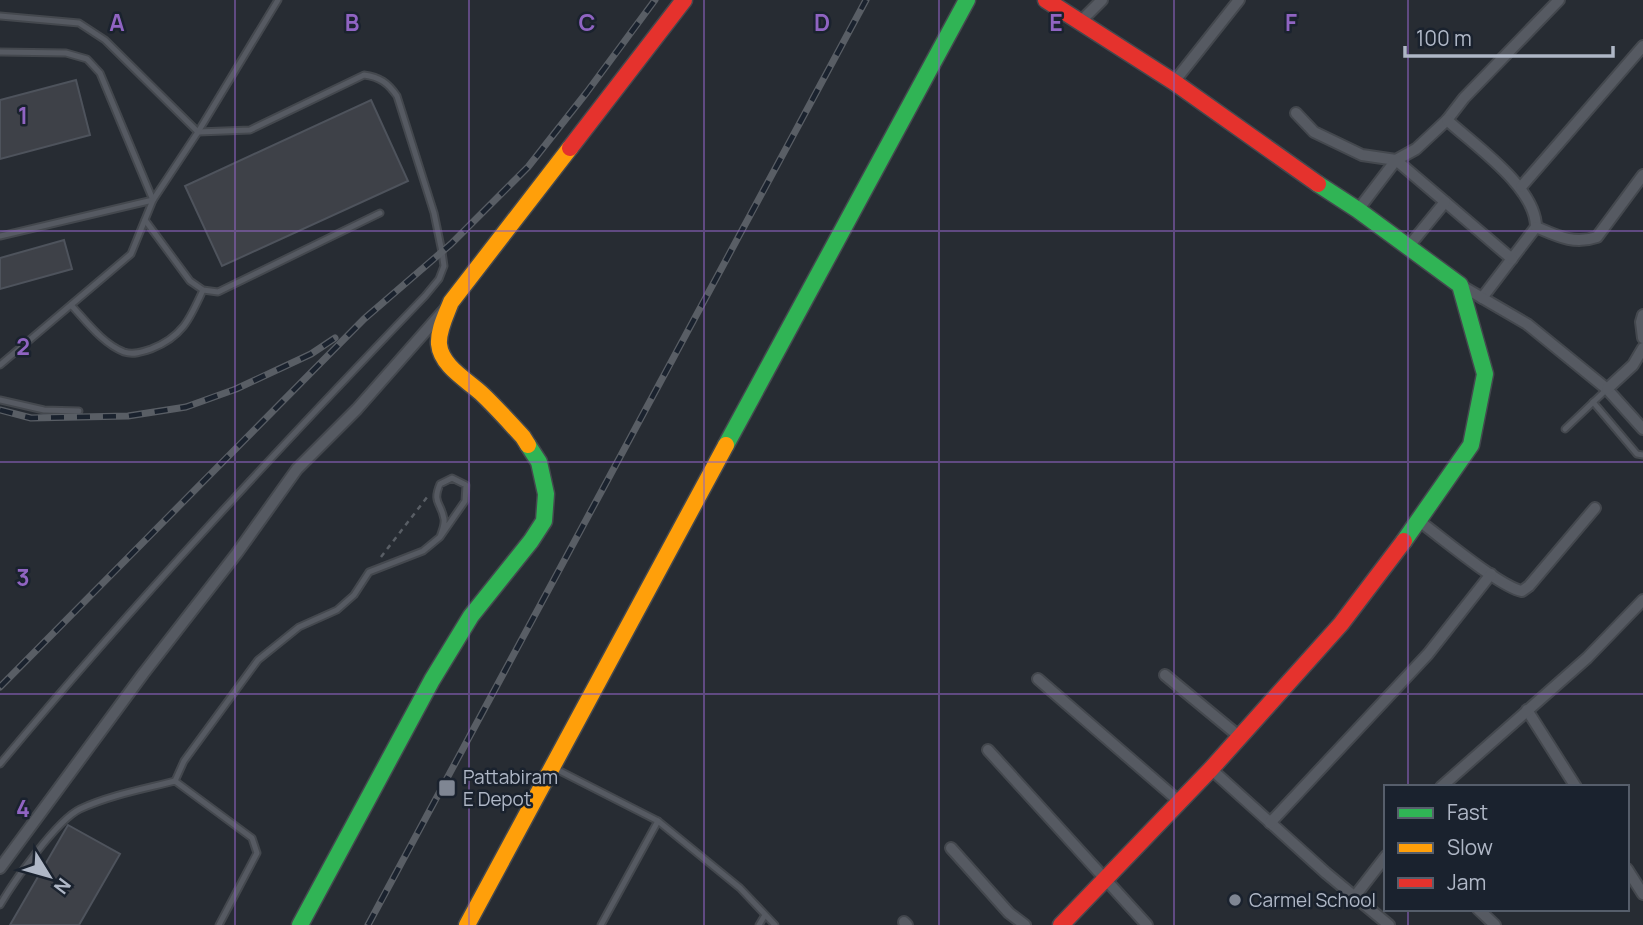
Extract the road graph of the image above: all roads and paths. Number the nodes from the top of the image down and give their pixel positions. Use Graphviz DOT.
graph roads {
  1 [pos="278,0"];
  2 [pos="684,0"];
  3 [pos="967,0"];
  4 [pos="1046,0"];
  5 [pos="1102,0"];
  6 [pos="1239,0"];
  7 [pos="1559,0"];
  8 [pos="0,16"];
  9 [pos="1080,21"];
  10 [pos="1643,46"];
  11 [pos="0,52"];
  12 [pos="1174,82"];
  13 [pos="1296,113"];
  14 [pos="1447,120"];
  15 [pos="198,132"];
  16 [pos="1396,160"];
  17 [pos="1643,175"];
  18 [pos="1521,187"];
  19 [pos="153,200"];
  20 [pos="1445,202"];
  21 [pos="1358,209"];
  22 [pos="380,213"];
  23 [pos="145,220"];
  24 [pos="1536,227"];
  25 [pos="0,236"];
  26 [pos="1409,246"];
  27 [pos="1512,259"];
  28 [pos="1460,285"];
  29 [pos="203,290"];
  30 [pos="1482,298"];
  31 [pos="451,302"];
  32 [pos="71,305"];
  33 [pos="1643,316"];
  34 [pos="1643,338"];
  35 [pos="1643,348"];
  36 [pos="0,366"];
  37 [pos="1607,389"];
  38 [pos="0,400"];
  39 [pos="1593,402"];
  40 [pos="79,411"];
  41 [pos="1565,429"];
  42 [pos="1643,429"];
  43 [pos="1643,455"];
  44 [pos="440,484"];
  45 [pos="1595,508"];
  46 [pos="1419,521"];
  47 [pos="440,537"];
  48 [pos="369,572"];
  49 [pos="1491,574"];
  50 [pos="1643,600"];
  51 [pos="1165,675"];
  52 [pos="1038,679"];
  53 [pos="1527,710"];
  54 [pos="1240,737"];
  55 [pos="988,750"];
  56 [pos="0,764"];
  57 [pos="553,767"];
  58 [pos="1211,769"];
  59 [pos="175,781"];
  60 [pos="1443,785"];
  61 [pos="1575,785"];
  62 [pos="1180,802"];
  63 [pos="658,821"];
  64 [pos="1270,823"];
  65 [pos="951,848"];
  66 [pos="1384,858"];
  67 [pos="0,868"];
  68 [pos="1629,872"];
  69 [pos="1105,880"];
  70 [pos="1643,894"];
  71 [pos="1354,896"];
  72 [pos="0,905"];
  73 [pos="1480,911"];
  74 [pos="765,915"];
  75 [pos="219,925"];
  76 [pos="300,925"];
  77 [pos="467,925"];
  78 [pos="601,925"];
  79 [pos="760,925"];
  80 [pos="775,925"];
  81 [pos="1025,925"];
  82 [pos="1061,925"];
  83 [pos="1147,925"];
  84 [pos="1389,925"];
  85 [pos="1495,925"];
  1 -- 15 [label="lane"];
  2 -- 31 [label="street"];
  3 -- 57 [label="street"];
  4 -- 9 [label="street"];
  5 -- 9 [label="street"];
  6 -- 12 [label="street"];
  7 -- 14 [label="street"];
  8 -- 15 [label="lane"];
  9 -- 12 [label="street"];
  10 -- 18 [label="street"];
  11 -- 19 [label="lane"];
  12 -- 21 [label="street"];
  13 -- 16 [label="street"];
  14 -- 16 [label="street"];
  14 -- 18 [label="street"];
  15 -- 19 [label="lane"];
  15 -- 56 [label="lane"];
  16 -- 20 [label="street"];
  16 -- 21 [label="street"];
  17 -- 24 [label="street"];
  18 -- 24 [label="street"];
  19 -- 23 [label="lane"];
  19 -- 25 [label="lane"];
  20 -- 26 [label="street"];
  20 -- 27 [label="street"];
  21 -- 26 [label="street"];
  22 -- 29 [label="lane"];
  23 -- 29 [label="lane"];
  23 -- 32 [label="lane"];
  24 -- 27 [label="street"];
  26 -- 28 [label="street"];
  27 -- 30 [label="street"];
  28 -- 30 [label="street"];
  28 -- 46 [label="street"];
  29 -- 32 [label="lane"];
  30 -- 37 [label="street"];
  31 -- 67 [label="street"];
  31 -- 76 [label="street"];
  32 -- 36 [label="lane"];
  33 -- 34 [label="street"];
  35 -- 37 [label="street"];
  37 -- 39 [label="lane"];
  37 -- 42 [label="street"];
  38 -- 40 [label="lane"];
  39 -- 41 [label="lane"];
  39 -- 43 [label="lane"];
  44 -- 47 [label="lane"];
  44 -- 47 [label="lane"];
  44 -- 48 [label="path"];
  45 -- 49 [label="street"];
  46 -- 49 [label="street"];
  46 -- 54 [label="street"];
  47 -- 48 [label="lane"];
  48 -- 59 [label="lane"];
  49 -- 64 [label="street"];
  50 -- 53 [label="street"];
  51 -- 54 [label="street"];
  52 -- 62 [label="street"];
  53 -- 60 [label="street"];
  53 -- 61 [label="street"];
  54 -- 58 [label="street"];
  55 -- 69 [label="street"];
  57 -- 63 [label="lane"];
  57 -- 77 [label="street"];
  58 -- 62 [label="street"];
  58 -- 64 [label="street"];
  59 -- 72 [label="lane"];
  59 -- 75 [label="lane"];
  62 -- 69 [label="street"];
  63 -- 74 [label="lane"];
  63 -- 78 [label="lane"];
  64 -- 71 [label="street"];
  65 -- 81 [label="street"];
  66 -- 71 [label="street"];
  68 -- 70 [label="street"];
  69 -- 82 [label="street"];
  69 -- 83 [label="street"];
  71 -- 84 [label="street"];
  73 -- 85 [label="street"];
  74 -- 79 [label="lane"];
  74 -- 80 [label="lane"];
}
